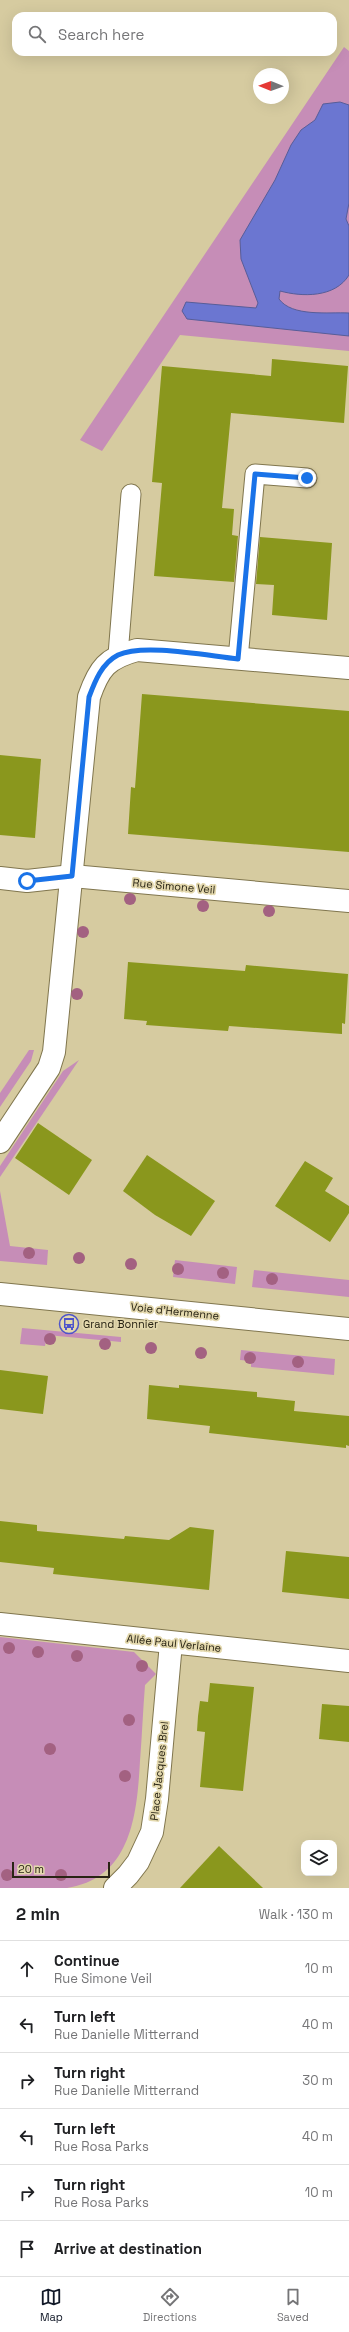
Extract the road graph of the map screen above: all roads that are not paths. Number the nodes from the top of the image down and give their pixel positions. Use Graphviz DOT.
graph roads {
  1 [pos="307,478"];
  2 [pos="131,494"];
  3 [pos="118,655"];
  4 [pos="238,659"];
  5 [pos="349,668"];
  6 [pos="72,876"];
  7 [pos="0,878"];
  8 [pos="349,901"];
  9 [pos="0,1142"];
  10 [pos="0,1294"];
  11 [pos="349,1329"];
  12 [pos="0,1624"];
  13 [pos="171,1642"];
  14 [pos="349,1661"];
  15 [pos="115,1888"];
  1 -- 4 [label="lane"];
  2 -- 3 [label="lane"];
  3 -- 4 [label="street"];
  3 -- 6 [label="street"];
  4 -- 5 [label="street"];
  6 -- 7 [label="street, Rue Simone Veil"];
  6 -- 8 [label="street, Rue Simone Veil"];
  6 -- 9 [label="street"];
  10 -- 11 [label="street, Voie d'Hermenne"];
  12 -- 13 [label="street, Allée Paul Verlaine"];
  13 -- 14 [label="street, Allée Paul Verlaine"];
  13 -- 15 [label="street, Place Jacques Brel"];
}
